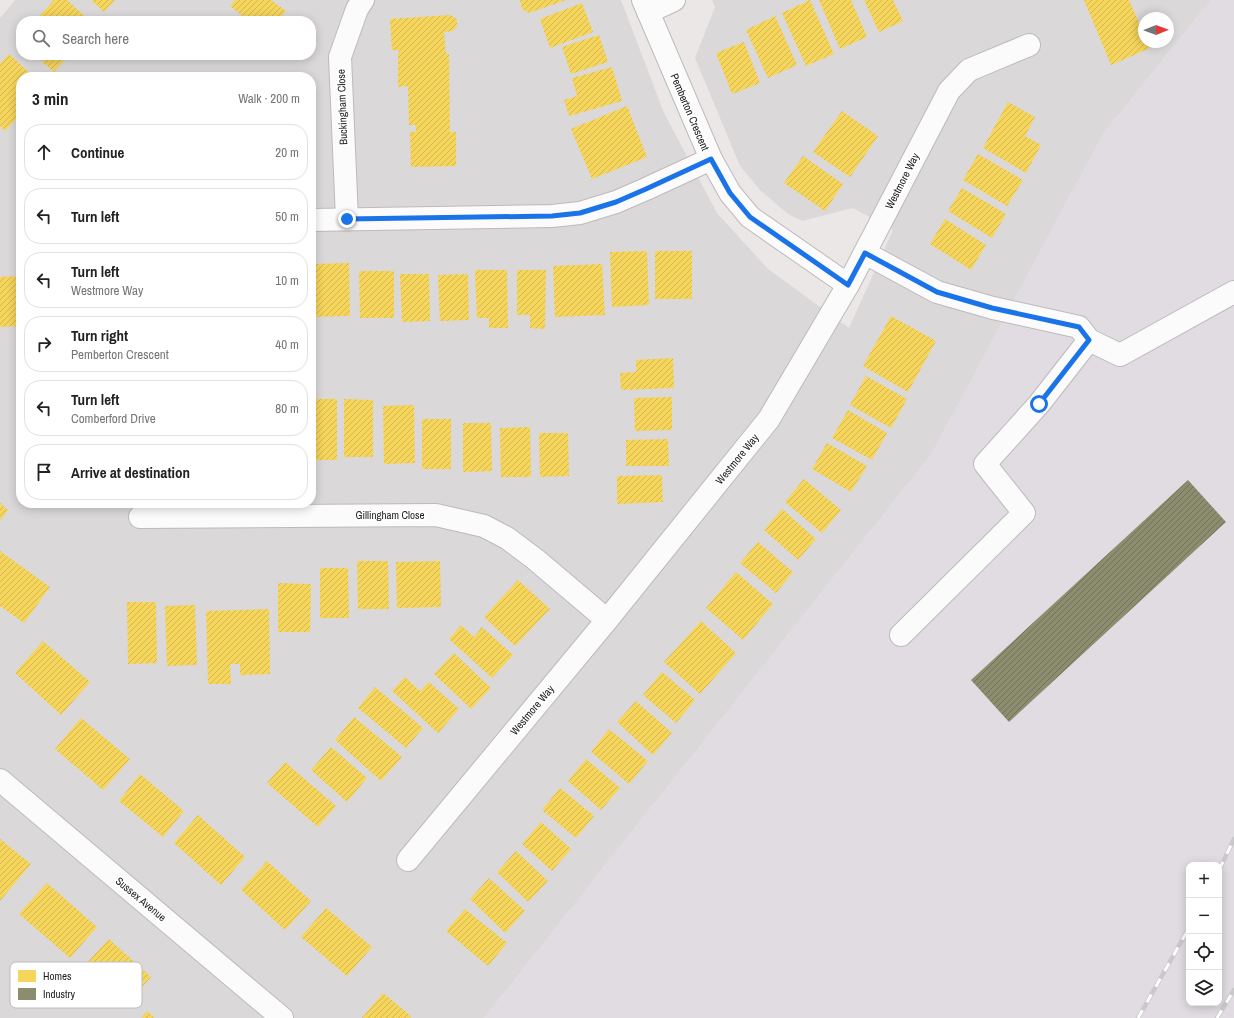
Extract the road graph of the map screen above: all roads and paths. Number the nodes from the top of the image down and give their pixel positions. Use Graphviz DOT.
graph roads {
  1 [pos="363,0"];
  2 [pos="674,0"];
  3 [pos="645,6"];
  4 [pos="1029,45"];
  5 [pos="711,159"];
  6 [pos="347,219"];
  7 [pos="316,220"];
  8 [pos="865,253"];
  9 [pos="848,285"];
  10 [pos="1234,292"];
  11 [pos="1089,340"];
  12 [pos="140,517"];
  13 [pos="607,620"];
  14 [pos="901,635"];
  15 [pos="0,780"];
  16 [pos="408,860"];
  17 [pos="282,1018"];
  1 -- 6 [label="street, Buckingham Close"];
  2 -- 3 [label="street"];
  3 -- 5 [label="street, Pemberton Crescent"];
  4 -- 8 [label="street, Westmore Way"];
  5 -- 6 [label="street"];
  5 -- 9 [label="street, Pemberton Crescent"];
  6 -- 7 [label="street"];
  8 -- 9 [label="street, Westmore Way"];
  8 -- 11 [label="street"];
  9 -- 13 [label="street, Westmore Way"];
  10 -- 11 [label="street"];
  11 -- 14 [label="street"];
  12 -- 13 [label="street, Gillingham Close"];
  13 -- 16 [label="street, Westmore Way"];
  15 -- 17 [label="street, Sussex Avenue"];
}
